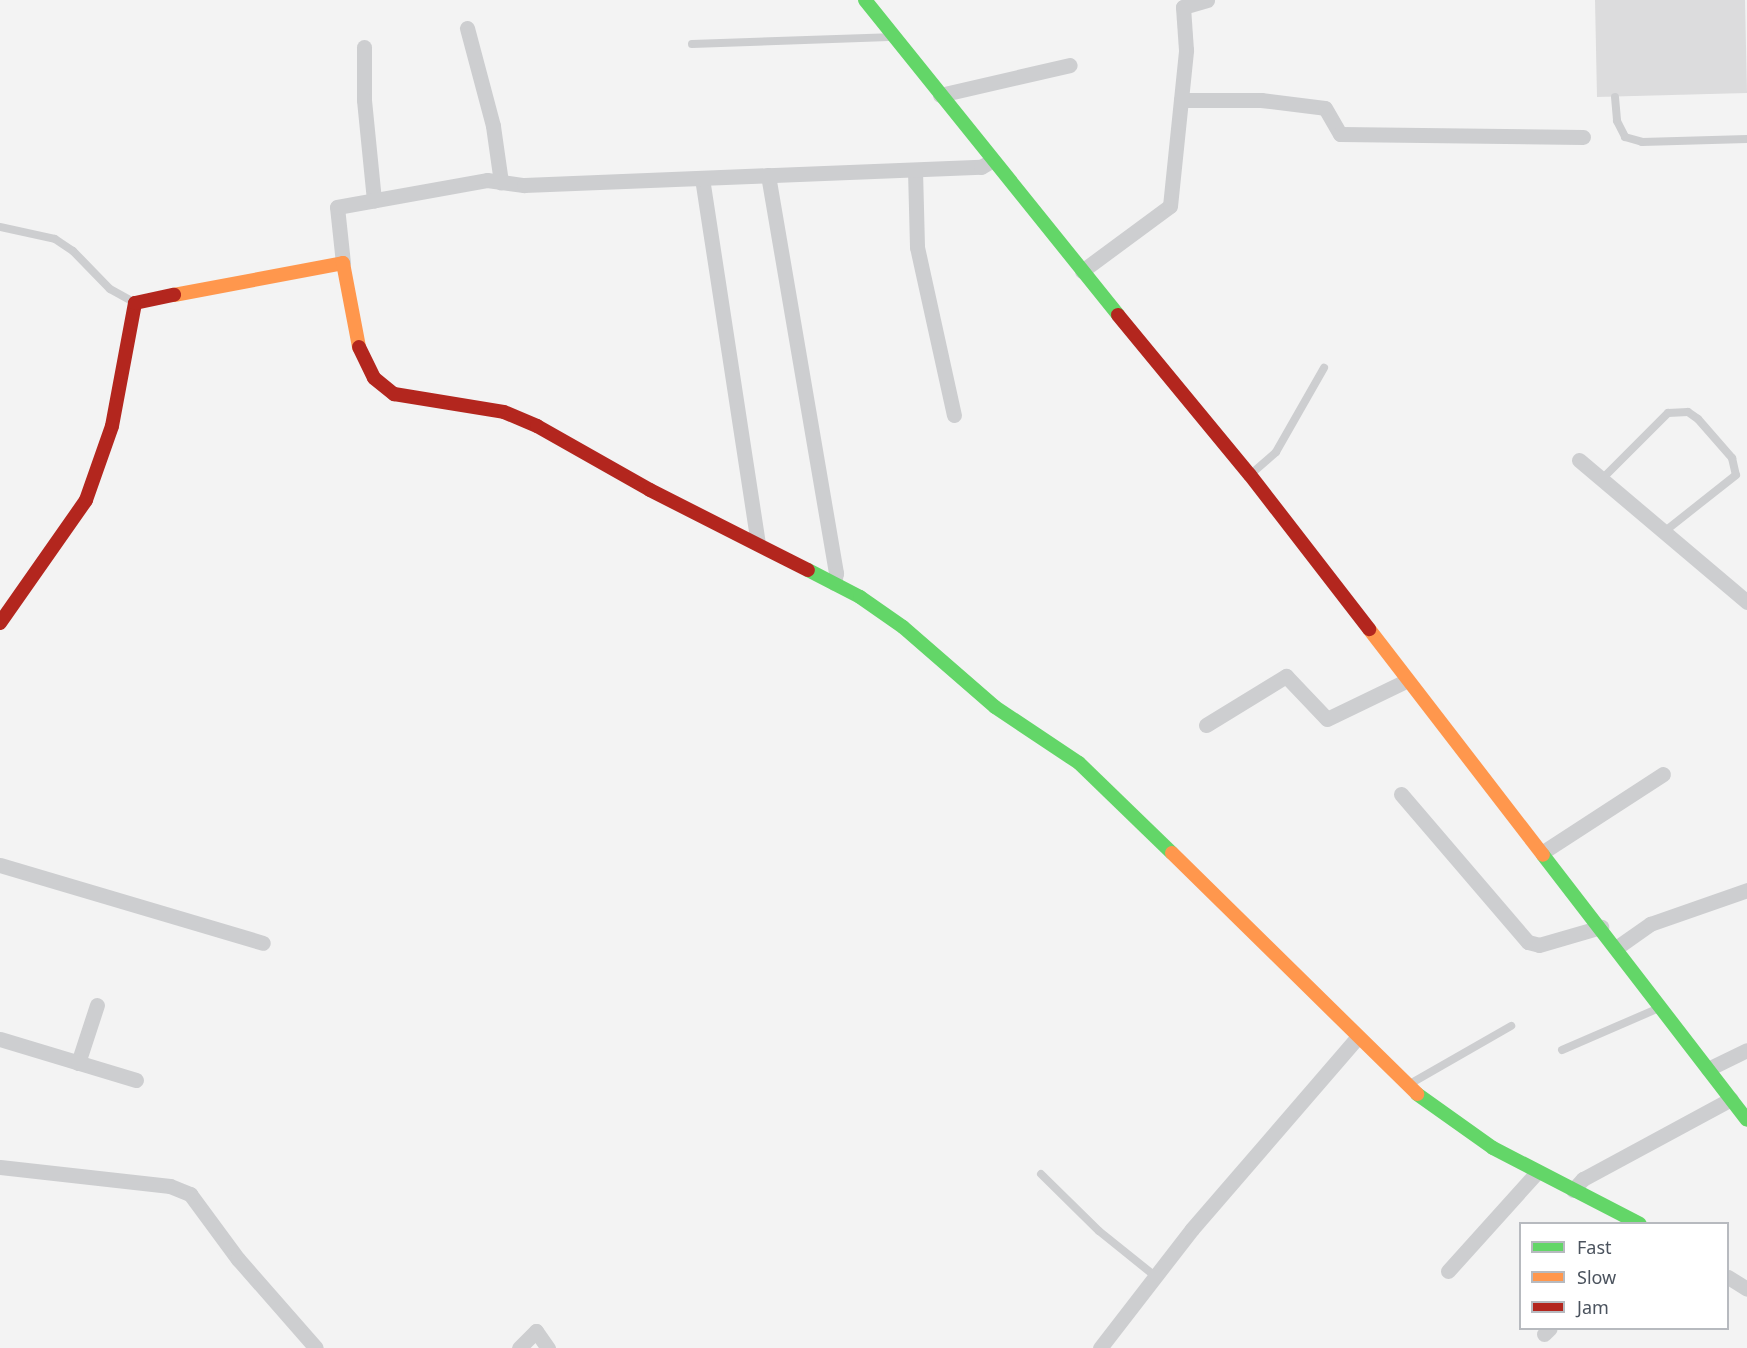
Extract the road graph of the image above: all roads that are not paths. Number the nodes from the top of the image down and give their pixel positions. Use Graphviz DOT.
graph roads {
  1 [pos="865,0"];
  2 [pos="1207,0"];
  3 [pos="467,28"];
  4 [pos="894,36"];
  5 [pos="692,44"];
  6 [pos="364,47"];
  7 [pos="1070,65"];
  8 [pos="940,95"];
  9 [pos="1615,97"];
  10 [pos="1181,100"];
  11 [pos="1583,137"];
  12 [pos="1747,139"];
  13 [pos="991,161"];
  14 [pos="915,170"];
  15 [pos="768,175"];
  16 [pos="702,178"];
  17 [pos="501,182"];
  18 [pos="374,201"];
  19 [pos="0,227"];
  20 [pos="343,263"];
  21 [pos="1082,271"];
  22 [pos="135,303"];
  23 [pos="1324,368"];
  24 [pos="954,415"];
  25 [pos="1579,460"];
  26 [pos="1250,475"];
  27 [pos="1603,478"];
  28 [pos="1665,531"];
  29 [pos="758,544"];
  30 [pos="834,583"];
  31 [pos="1747,602"];
  32 [pos="0,623"];
  33 [pos="1406,681"];
  34 [pos="1206,725"];
  35 [pos="1663,774"];
  36 [pos="1401,794"];
  37 [pos="1543,852"];
  38 [pos="0,865"];
  39 [pos="1747,890"];
  40 [pos="1600,927"];
  41 [pos="263,943"];
  42 [pos="1616,948"];
  43 [pos="97,1005"];
  44 [pos="1661,1008"];
  45 [pos="1510,1026"];
  46 [pos="0,1039"];
  47 [pos="1356,1039"];
  48 [pos="1562,1050"];
  49 [pos="1747,1050"];
  50 [pos="78,1063"];
  51 [pos="1708,1069"];
  52 [pos="136,1080"];
  53 [pos="1406,1086"];
  54 [pos="1731,1099"];
  55 [pos="1747,1120"];
  56 [pos="0,1167"];
  57 [pos="1538,1172"];
  58 [pos="1041,1174"];
  59 [pos="1573,1190"];
  60 [pos="1636,1222"];
  61 [pos="1448,1271"];
  62 [pos="1155,1276"];
  63 [pos="1729,1278"];
  64 [pos="1747,1289"];
  65 [pos="316,1348"];
  66 [pos="519,1348"];
  67 [pos="548,1348"];
  68 [pos="1100,1348"];
  1 -- 4 [label="street"];
  2 -- 10 [label="street"];
  3 -- 17 [label="street"];
  4 -- 5 [label="lane"];
  4 -- 8 [label="street"];
  6 -- 18 [label="street"];
  7 -- 8 [label="street"];
  8 -- 13 [label="street"];
  9 -- 12 [label="lane"];
  10 -- 11 [label="street"];
  10 -- 21 [label="street"];
  13 -- 14 [label="street"];
  13 -- 21 [label="street"];
  14 -- 15 [label="street"];
  14 -- 24 [label="street"];
  15 -- 16 [label="street"];
  15 -- 30 [label="street"];
  16 -- 17 [label="street"];
  16 -- 29 [label="street"];
  17 -- 18 [label="street"];
  18 -- 20 [label="street"];
  19 -- 22 [label="lane"];
  20 -- 22 [label="street"];
  20 -- 29 [label="street"];
  21 -- 26 [label="street"];
  22 -- 32 [label="street"];
  23 -- 26 [label="lane"];
  25 -- 27 [label="street"];
  26 -- 33 [label="street"];
  27 -- 28 [label="street"];
  27 -- 28 [label="lane"];
  28 -- 31 [label="street"];
  29 -- 30 [label="street"];
  30 -- 47 [label="street"];
  33 -- 34 [label="street"];
  33 -- 37 [label="street"];
  35 -- 37 [label="street"];
  36 -- 40 [label="street"];
  37 -- 40 [label="street"];
  38 -- 41 [label="street"];
  39 -- 42 [label="street"];
  40 -- 42 [label="street"];
  42 -- 44 [label="street"];
  43 -- 50 [label="street"];
  44 -- 48 [label="lane"];
  44 -- 51 [label="street"];
  45 -- 53 [label="lane"];
  46 -- 50 [label="street"];
  47 -- 53 [label="street"];
  47 -- 62 [label="street"];
  49 -- 51 [label="street"];
  50 -- 52 [label="street"];
  51 -- 54 [label="street"];
  53 -- 57 [label="street"];
  54 -- 55 [label="street"];
  54 -- 59 [label="street"];
  56 -- 65 [label="street"];
  57 -- 59 [label="street"];
  57 -- 61 [label="street"];
  58 -- 62 [label="lane"];
  59 -- 60 [label="street"];
  62 -- 68 [label="street"];
  63 -- 64 [label="street"];
  66 -- 67 [label="street"];
}
